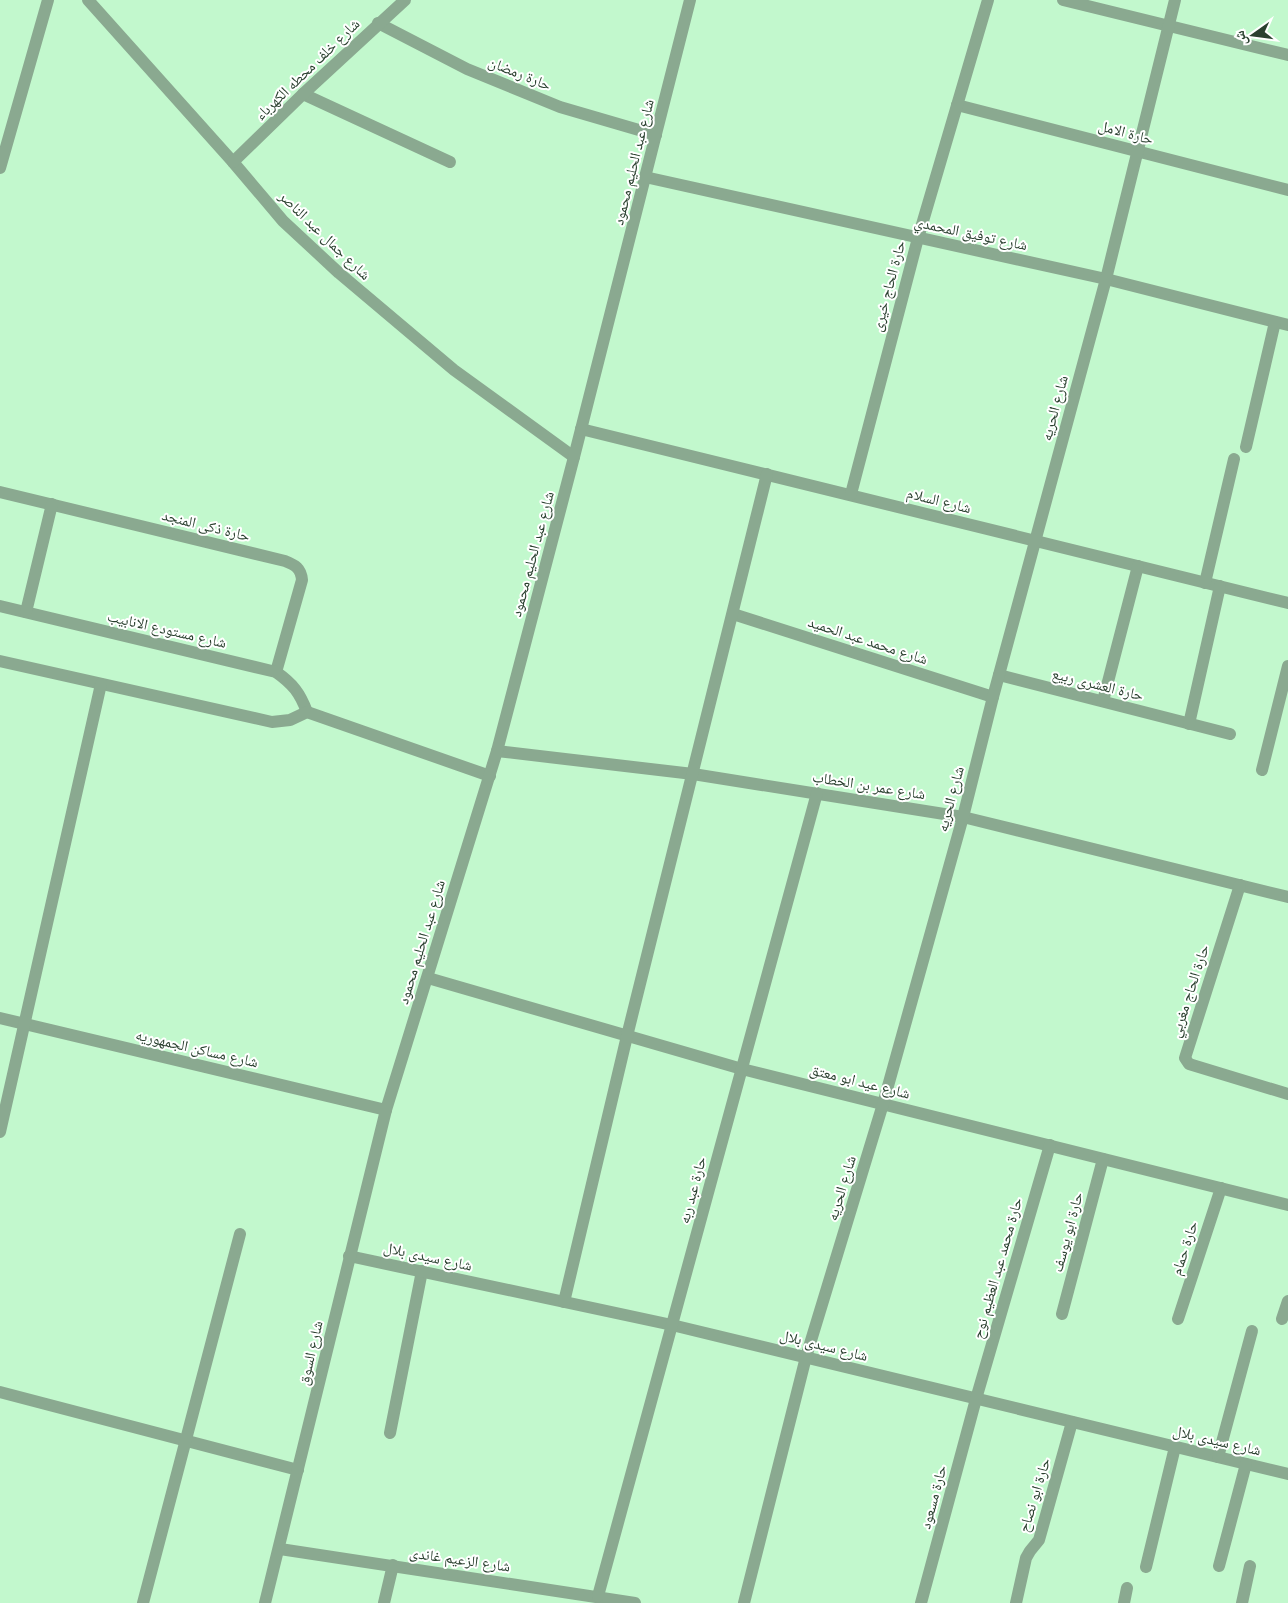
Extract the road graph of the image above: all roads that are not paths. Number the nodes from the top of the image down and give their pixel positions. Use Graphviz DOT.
graph roads {
  1 [pos="48,0"];
  2 [pos="88,0"];
  3 [pos="405,0"];
  4 [pos="690,0"];
  5 [pos="988,0"];
  6 [pos="1063,0"];
  7 [pos="1175,0"];
  8 [pos="378,23"];
  9 [pos="1168,26"];
  10 [pos="1288,55"];
  11 [pos="303,94"];
  12 [pos="957,105"];
  13 [pos="656,135"];
  14 [pos="1137,152"];
  15 [pos="233,162"];
  16 [pos="450,162"];
  17 [pos="0,168"];
  18 [pos="645,178"];
  19 [pos="1288,190"];
  20 [pos="918,238"];
  21 [pos="1106,279"];
  22 [pos="1275,322"];
  23 [pos="1288,325"];
  24 [pos="581,429"];
  25 [pos="1246,448"];
  26 [pos="574,457"];
  27 [pos="1234,459"];
  28 [pos="767,474"];
  29 [pos="0,492"];
  30 [pos="851,494"];
  31 [pos="52,504"];
  32 [pos="1034,542"];
  33 [pos="1138,566"];
  34 [pos="1205,583"];
  35 [pos="1220,586"];
  36 [pos="1288,603"];
  37 [pos="0,606"];
  38 [pos="26,612"];
  39 [pos="732,614"];
  40 [pos="0,661"];
  41 [pos="1288,666"];
  42 [pos="276,672"];
  43 [pos="999,675"];
  44 [pos="101,684"];
  45 [pos="993,697"];
  46 [pos="1103,702"];
  47 [pos="307,712"];
  48 [pos="1189,724"];
  49 [pos="1230,734"];
  50 [pos="497,751"];
  51 [pos="1262,770"];
  52 [pos="693,774"];
  53 [pos="490,776"];
  54 [pos="817,793"];
  55 [pos="963,817"];
  56 [pos="1240,885"];
  57 [pos="1288,896"];
  58 [pos="428,978"];
  59 [pos="0,1018"];
  60 [pos="24,1024"];
  61 [pos="627,1036"];
  62 [pos="742,1069"];
  63 [pos="1288,1094"];
  64 [pos="883,1104"];
  65 [pos="386,1110"];
  66 [pos="0,1132"];
  67 [pos="1050,1145"];
  68 [pos="1103,1159"];
  69 [pos="1221,1188"];
  70 [pos="1288,1205"];
  71 [pos="240,1234"];
  72 [pos="349,1256"];
  73 [pos="422,1271"];
  74 [pos="1288,1301"];
  75 [pos="564,1302"];
  76 [pos="1062,1314"];
  77 [pos="1178,1319"];
  78 [pos="1282,1320"];
  79 [pos="672,1325"];
  80 [pos="1252,1331"];
  81 [pos="806,1357"];
  82 [pos="0,1392"];
  83 [pos="976,1399"];
  84 [pos="1072,1422"];
  85 [pos="390,1433"];
  86 [pos="186,1440"];
  87 [pos="1175,1447"];
  88 [pos="1218,1457"];
  89 [pos="1246,1464"];
  90 [pos="298,1470"];
  91 [pos="1288,1474"];
  92 [pos="280,1549"];
  93 [pos="393,1565"];
  94 [pos="1219,1566"];
  95 [pos="1250,1566"];
  96 [pos="1146,1567"];
  97 [pos="1127,1588"];
  98 [pos="598,1596"];
  99 [pos="564,1597"];
  100 [pos="143,1603"];
  101 [pos="265,1603"];
  102 [pos="384,1603"];
  103 [pos="635,1603"];
  104 [pos="744,1603"];
  105 [pos="921,1603"];
  106 [pos="1016,1603"];
  107 [pos="1124,1603"];
  108 [pos="1242,1603"];
  1 -- 17 [label="street"];
  2 -- 15 [label="street, شارع جمال عبد الناصر"];
  3 -- 8 [label="street, شارع خلف محطه الكهرباء"];
  4 -- 13 [label="street, شارع عبد الحليم محمود"];
  5 -- 12 [label="street, حارة الحاج خيرى"];
  6 -- 9 [label="street"];
  7 -- 9 [label="street, شارع الحريه"];
  8 -- 11 [label="street, شارع خلف محطه الكهرباء"];
  8 -- 13 [label="street, حارة رمضان"];
  9 -- 10 [label="street"];
  9 -- 14 [label="street, شارع الحريه"];
  11 -- 15 [label="street, شارع خلف محطه الكهرباء"];
  11 -- 16 [label="street"];
  12 -- 14 [label="street, حارة الامل"];
  12 -- 20 [label="street, حارة الحاج خيرى"];
  13 -- 18 [label="street, شارع عبد الحليم محمود"];
  14 -- 19 [label="street, حارة الامل"];
  14 -- 21 [label="street, شارع الحريه"];
  15 -- 26 [label="street, شارع جمال عبد الناصر"];
  18 -- 20 [label="street, شارع توفيق المحمدي"];
  18 -- 24 [label="street, شارع عبد الحليم محمود"];
  20 -- 21 [label="street, شارع توفيق المحمدي"];
  20 -- 30 [label="street, حارة الحاج خيرى"];
  21 -- 22 [label="street, شارع توفيق المحمدي"];
  21 -- 32 [label="street, شارع الحريه"];
  22 -- 23 [label="street, شارع توفيق المحمدي"];
  22 -- 25 [label="street"];
  24 -- 26 [label="street, شارع عبد الحليم محمود"];
  24 -- 28 [label="street, شارع السلام"];
  26 -- 50 [label="street, شارع عبد الحليم محمود"];
  27 -- 34 [label="street"];
  28 -- 30 [label="street, شارع السلام"];
  28 -- 39 [label="street"];
  29 -- 31 [label="street, حارة ذكى المنجد"];
  30 -- 32 [label="street, شارع السلام"];
  31 -- 38 [label="street"];
  31 -- 42 [label="street, حارة ذكى المنجد"];
  32 -- 33 [label="street, شارع السلام"];
  32 -- 43 [label="street, شارع الحريه"];
  33 -- 34 [label="street, شارع السلام"];
  33 -- 46 [label="street"];
  34 -- 35 [label="street, شارع السلام"];
  35 -- 36 [label="street, شارع السلام"];
  35 -- 48 [label="street"];
  37 -- 38 [label="street, شارع مستودع الانابيب"];
  38 -- 42 [label="street, شارع مستودع الانابيب"];
  39 -- 45 [label="street, شارع محمد عبد الحميد"];
  39 -- 52 [label="street"];
  40 -- 44 [label="street"];
  41 -- 51 [label="street"];
  42 -- 47 [label="street, شارع مستودع الانابيب"];
  43 -- 45 [label="street, شارع الحريه"];
  43 -- 46 [label="street, حارة العشرى ربيع"];
  44 -- 47 [label="street"];
  44 -- 60 [label="street"];
  45 -- 55 [label="street, شارع الحريه"];
  46 -- 48 [label="street, حارة العشرى ربيع"];
  47 -- 53 [label="street"];
  48 -- 49 [label="street, حارة العشرى ربيع"];
  50 -- 52 [label="street, شارع عمر بن الخطاب"];
  50 -- 53 [label="street, شارع عبد الحليم محمود"];
  52 -- 54 [label="street, شارع عمر بن الخطاب"];
  52 -- 61 [label="street"];
  53 -- 58 [label="street, شارع عبد الحليم محمود"];
  54 -- 55 [label="street, شارع عمر بن الخطاب"];
  54 -- 62 [label="street, حارة عبد ربه"];
  55 -- 56 [label="street, شارع عمر بن الخطاب"];
  55 -- 64 [label="street, شارع الحريه"];
  56 -- 57 [label="street, شارع عمر بن الخطاب"];
  56 -- 63 [label="street, حارة الحاج مغربي"];
  58 -- 61 [label="street, شارع عيد ابو معتق"];
  58 -- 65 [label="street, شارع عبد الحليم محمود"];
  59 -- 60 [label="street, شارع مساكن الجمهوريه"];
  60 -- 65 [label="street, شارع مساكن الجمهوريه"];
  60 -- 66 [label="street"];
  61 -- 62 [label="street, شارع عيد ابو معتق"];
  61 -- 75 [label="street"];
  62 -- 64 [label="street, شارع عيد ابو معتق"];
  62 -- 79 [label="street, حارة عبد ربه"];
  64 -- 67 [label="street, شارع عيد ابو معتق"];
  64 -- 81 [label="street, شارع الحريه"];
  65 -- 72 [label="street, شارع السوق"];
  67 -- 68 [label="street, شارع عيد ابو معتق"];
  67 -- 83 [label="street, حارة محمد عبد العظيم نوح"];
  68 -- 69 [label="street, شارع عيد ابو معتق"];
  68 -- 76 [label="street, حارة ابو يوسف"];
  69 -- 70 [label="street, شارع عيد ابو معتق"];
  69 -- 77 [label="street, حارة حمام"];
  71 -- 86 [label="street"];
  72 -- 73 [label="street, شارع سيدى بلال"];
  72 -- 90 [label="street, شارع السوق"];
  73 -- 75 [label="street, شارع سيدى بلال"];
  73 -- 85 [label="street"];
  74 -- 78 [label="street"];
  75 -- 79 [label="street, شارع سيدى بلال"];
  79 -- 81 [label="street, شارع سيدى بلال"];
  79 -- 98 [label="street, حارة عبد ربه"];
  80 -- 88 [label="street"];
  81 -- 83 [label="street, شارع سيدى بلال"];
  81 -- 104 [label="street, شارع الحريه"];
  82 -- 86 [label="street"];
  83 -- 84 [label="street, شارع سيدى بلال"];
  83 -- 105 [label="street, حارة مسعود"];
  84 -- 87 [label="street, شارع سيدى بلال"];
  84 -- 106 [label="street, حارة ابو نصاح"];
  86 -- 90 [label="street"];
  86 -- 100 [label="street"];
  87 -- 88 [label="street, شارع سيدى بلال"];
  87 -- 96 [label="street"];
  88 -- 89 [label="street, شارع سيدى بلال"];
  89 -- 91 [label="street, شارع سيدى بلال"];
  89 -- 94 [label="street"];
  90 -- 92 [label="street, شارع السوق"];
  92 -- 93 [label="street, شارع الزعيم غاندى"];
  92 -- 101 [label="street, شارع السوق"];
  93 -- 99 [label="street, شارع الزعيم غاندى"];
  93 -- 102 [label="street"];
  95 -- 108 [label="street"];
  97 -- 107 [label="street"];
  98 -- 99 [label="street, شارع الزعيم غاندى"];
  98 -- 103 [label="street, شارع الزعيم غاندى"];
}
